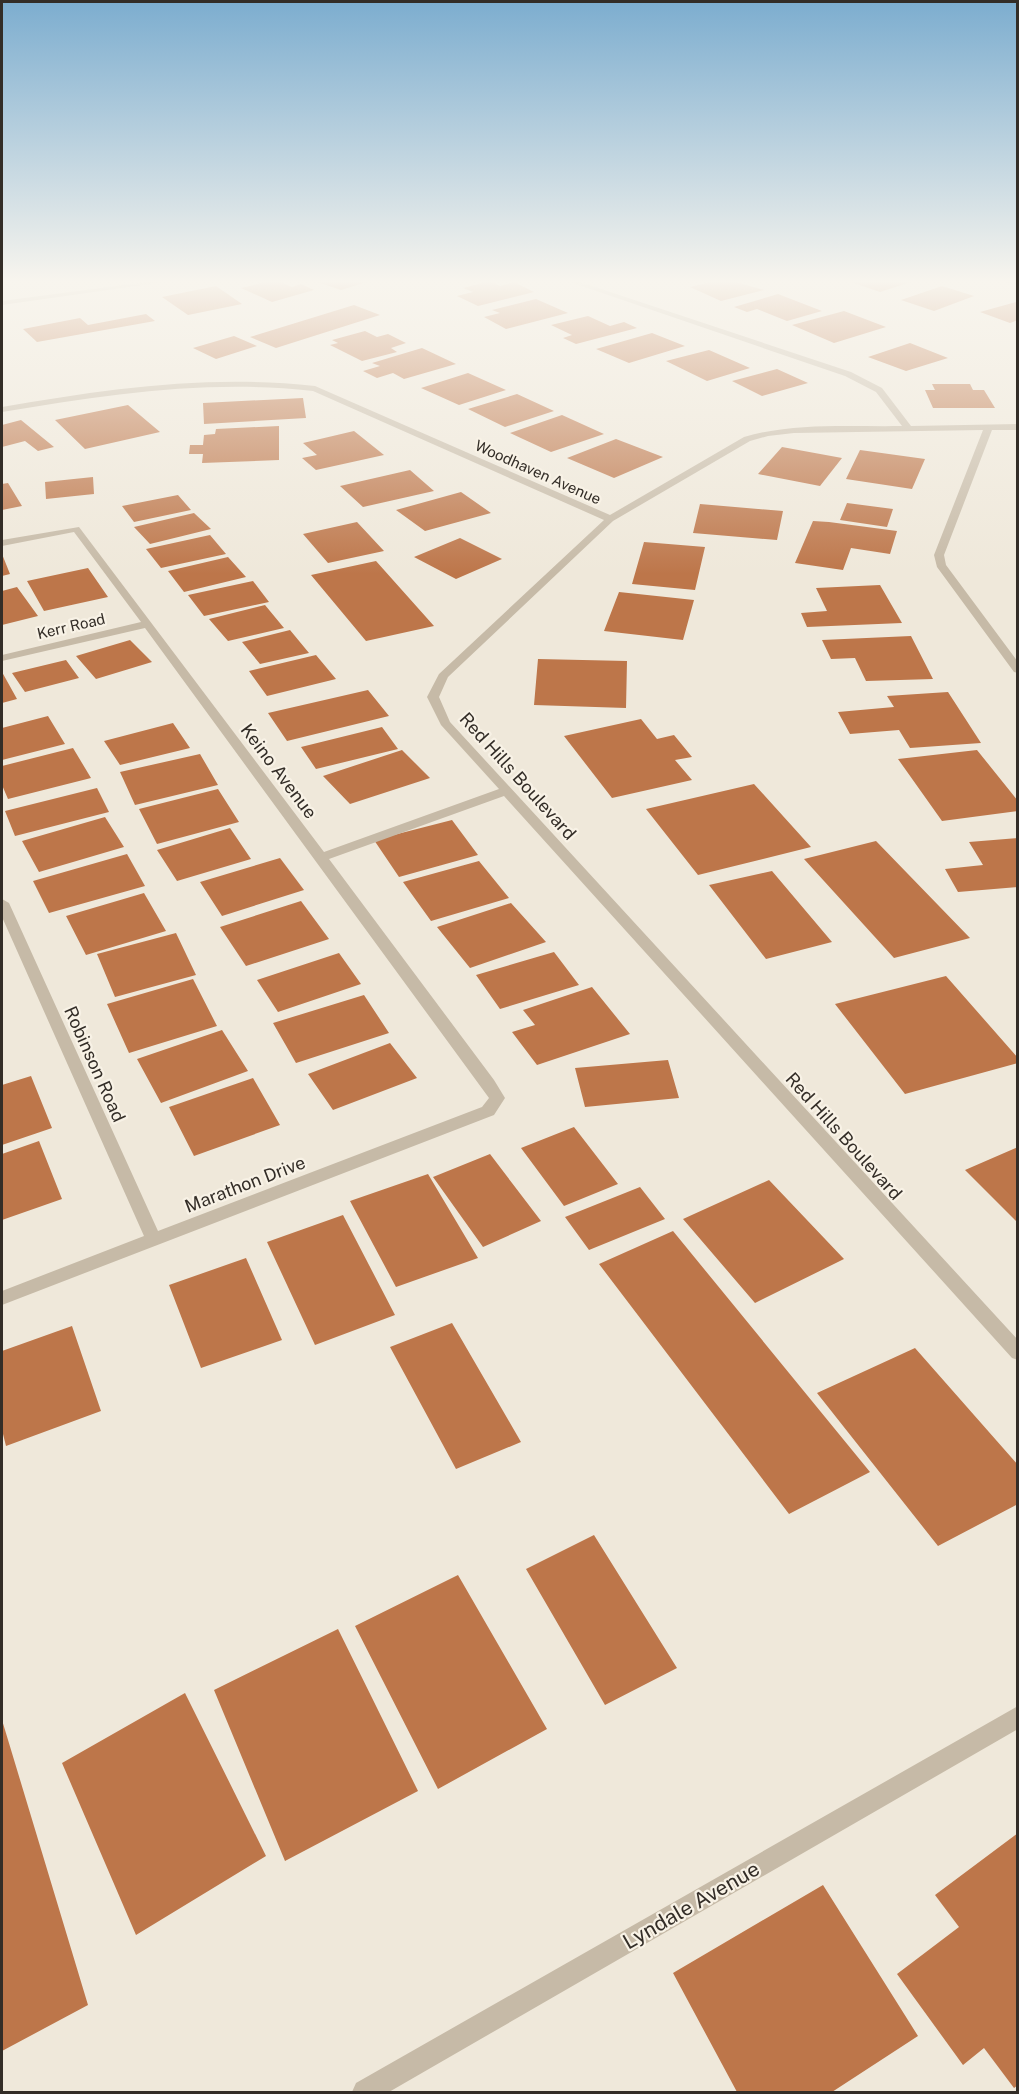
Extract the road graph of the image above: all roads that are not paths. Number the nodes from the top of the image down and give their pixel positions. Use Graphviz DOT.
graph roads {
  1 [pos="857,379"];
  2 [pos="2,409"];
  3 [pos="1017,427"];
  4 [pos="988,428"];
  5 [pos="909,429"];
  6 [pos="610,519"];
  7 [pos="2,543"];
  8 [pos="148,624"];
  9 [pos="2,658"];
  10 [pos="1017,670"];
  11 [pos="506,791"];
  12 [pos="321,858"];
  13 [pos="2,903"];
  14 [pos="497,1098"];
  15 [pos="154,1240"];
  16 [pos="2,1298"];
  17 [pos="1017,1353"];
  18 [pos="1017,1717"];
  19 [pos="365,2092"];
  1 -- 5 [label="street"];
  2 -- 6 [label="street, Woodhaven Avenue"];
  3 -- 4 [label="street, Red Hills Boulevard"];
  4 -- 5 [label="street, Red Hills Boulevard"];
  4 -- 10 [label="street"];
  5 -- 6 [label="street, Red Hills Boulevard"];
  6 -- 11 [label="street, Red Hills Boulevard"];
  7 -- 8 [label="street, Keino Avenue"];
  8 -- 9 [label="street, Kerr Road"];
  8 -- 12 [label="street, Keino Avenue"];
  11 -- 12 [label="street"];
  11 -- 17 [label="street, Red Hills Boulevard"];
  12 -- 14 [label="street, Keino Avenue"];
  13 -- 15 [label="street, Robinson Road"];
  14 -- 15 [label="street, Marathon Drive"];
  15 -- 16 [label="street, Marathon Drive"];
  18 -- 19 [label="street, Lyndale Avenue"];
}
